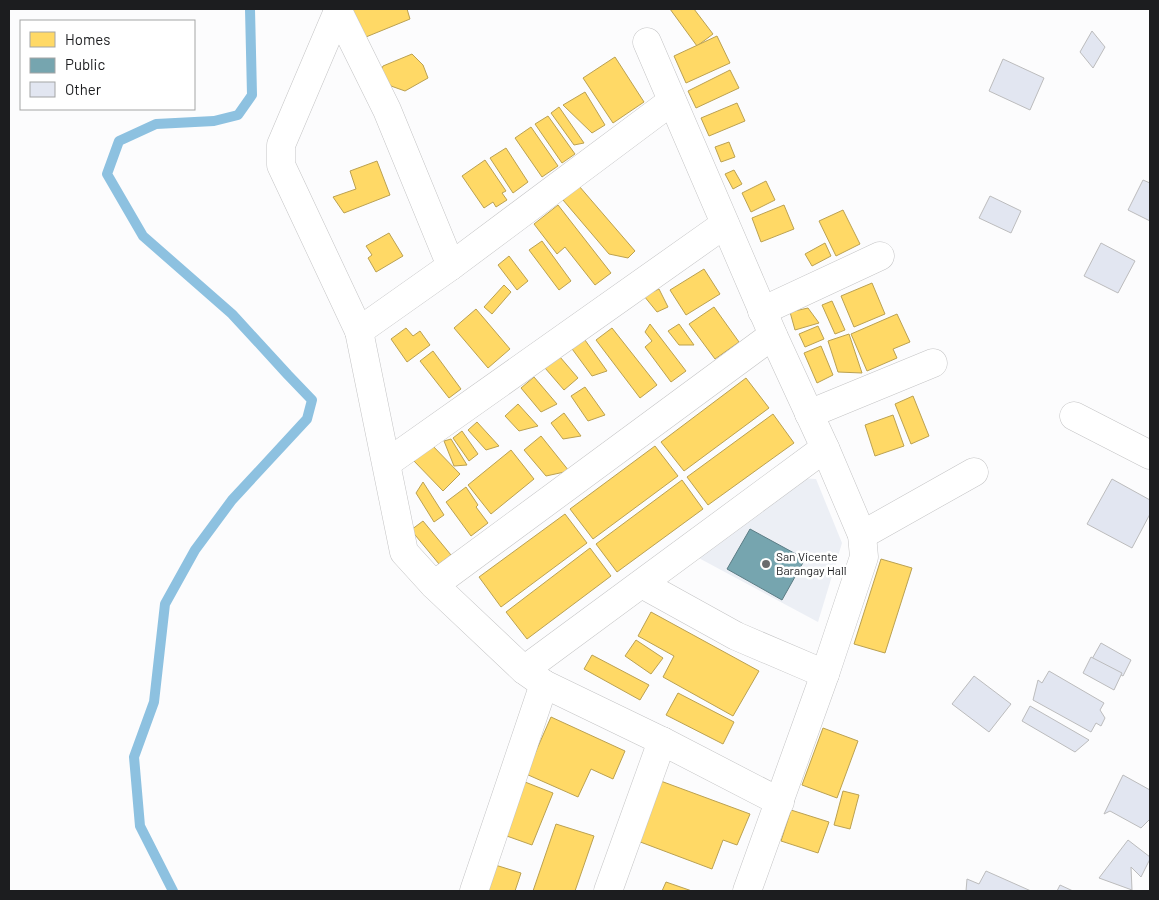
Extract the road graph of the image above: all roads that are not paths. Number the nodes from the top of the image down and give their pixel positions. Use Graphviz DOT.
graph roads {
  1 [pos="337,10"];
  2 [pos="647,42"];
  3 [pos="672,101"];
  4 [pos="725,224"];
  5 [pos="880,256"];
  6 [pos="451,266"];
  7 [pos="768,323"];
  8 [pos="359,331"];
  9 [pos="933,363"];
  10 [pos="809,414"];
  11 [pos="1074,416"];
  12 [pos="826,448"];
  13 [pos="1150,455"];
  14 [pos="387,463"];
  15 [pos="974,472"];
  16 [pos="862,535"];
  17 [pos="642,584"];
  18 [pos="434,585"];
  19 [pos="825,674"];
  20 [pos="534,677"];
  21 [pos="662,741"];
  22 [pos="780,802"];
  23 [pos="474,891"];
  24 [pos="608,891"];
  25 [pos="747,891"];
  1 -- 6 [label="street"];
  1 -- 8 [label="street"];
  2 -- 3 [label="street"];
  3 -- 4 [label="street"];
  3 -- 6 [label="street"];
  4 -- 7 [label="street"];
  4 -- 14 [label="street"];
  5 -- 7 [label="street"];
  6 -- 8 [label="street"];
  7 -- 10 [label="street"];
  7 -- 18 [label="street"];
  8 -- 14 [label="street"];
  9 -- 10 [label="street"];
  10 -- 12 [label="street"];
  11 -- 13 [label="street"];
  12 -- 16 [label="street"];
  12 -- 17 [label="street"];
  14 -- 18 [label="street"];
  15 -- 16 [label="street"];
  16 -- 19 [label="street"];
  17 -- 19 [label="street"];
  17 -- 20 [label="street"];
  18 -- 20 [label="street"];
  19 -- 22 [label="street"];
  20 -- 21 [label="street"];
  20 -- 23 [label="street"];
  21 -- 22 [label="street"];
  21 -- 24 [label="street"];
  22 -- 25 [label="street"];
}
